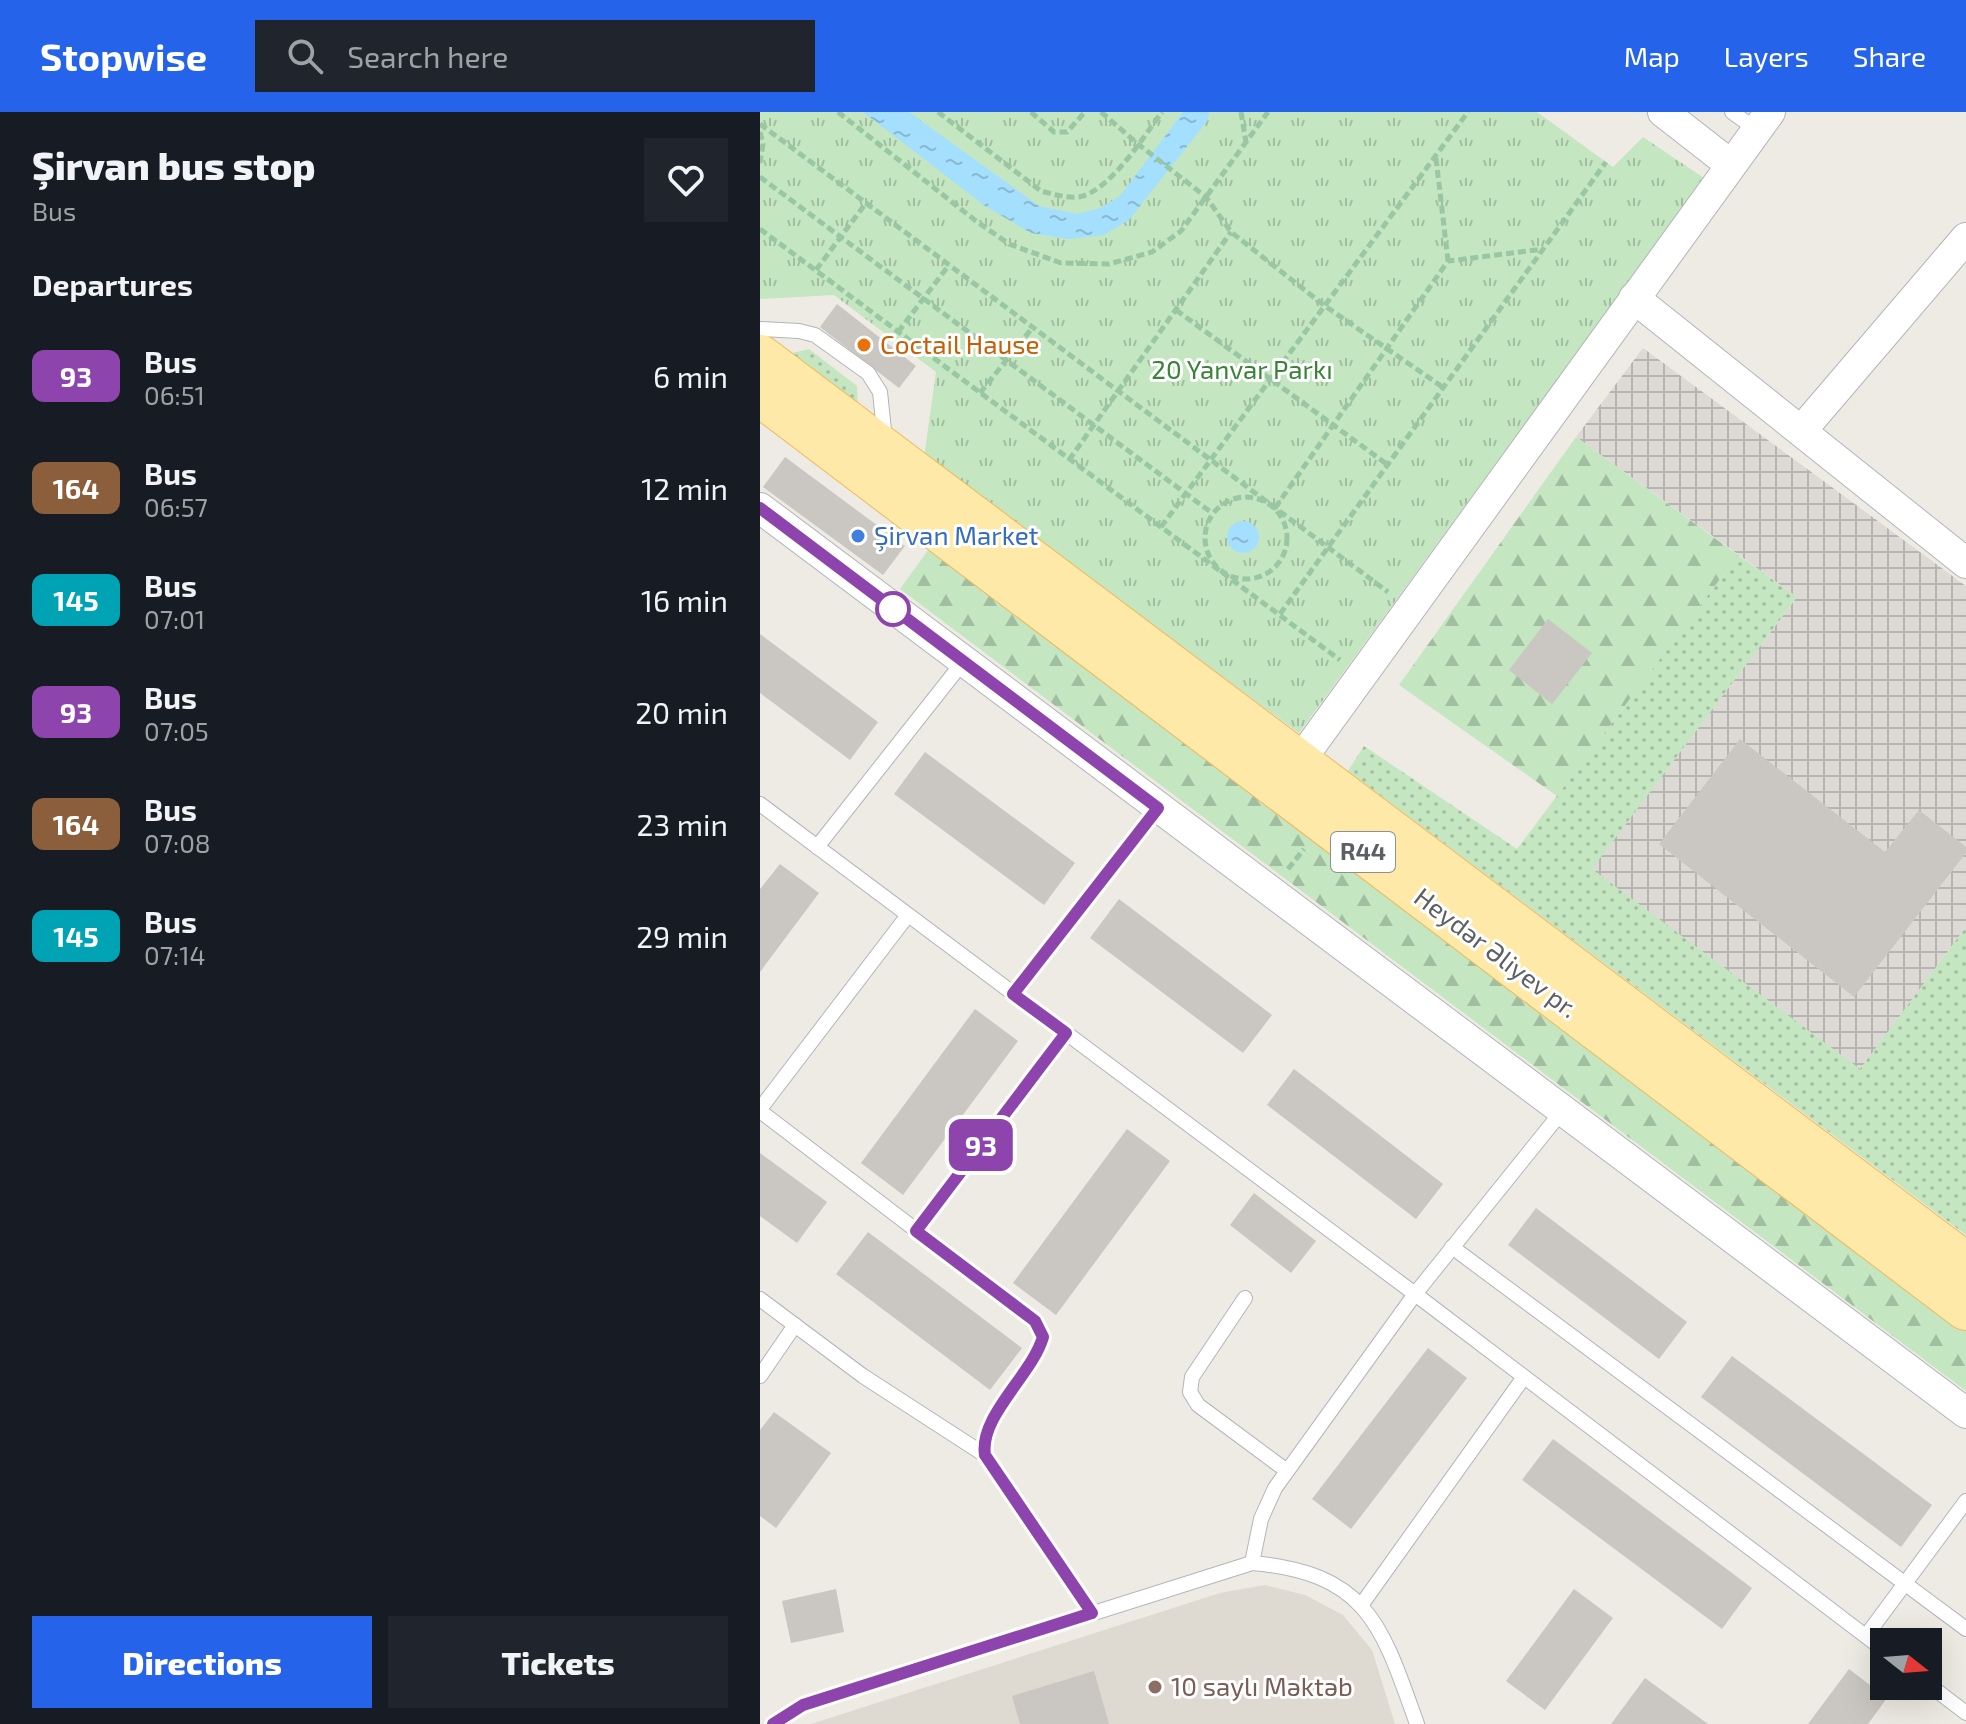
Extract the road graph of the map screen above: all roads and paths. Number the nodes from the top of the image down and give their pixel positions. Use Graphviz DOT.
graph roads {
  1 [pos="838,112"];
  2 [pos="938,112"];
  3 [pos="1031,112"];
  4 [pos="1085,112"];
  5 [pos="1101,112"];
  6 [pos="1162,112"];
  7 [pos="1241,112"];
  8 [pos="1268,112"];
  9 [pos="1468,112"];
  10 [pos="1663,112"];
  11 [pos="1732,112"];
  12 [pos="1764,121"];
  13 [pos="760,124"];
  14 [pos="760,132"];
  15 [pos="1246,142"];
  16 [pos="1138,144"];
  17 [pos="1435,157"];
  18 [pos="1606,162"];
  19 [pos="760,163"];
  20 [pos="1731,165"];
  21 [pos="760,177"];
  22 [pos="1206,197"];
  23 [pos="866,203"];
  24 [pos="760,229"];
  25 [pos="1231,232"];
  26 [pos="841,237"];
  27 [pos="1966,238"];
  28 [pos="1544,249"];
  29 [pos="1448,261"];
  30 [pos="949,265"];
  31 [pos="816,270"];
  32 [pos="924,298"];
  33 [pos="1634,298"];
  34 [pos="1325,306"];
  35 [pos="1176,310"];
  36 [pos="1033,327"];
  37 [pos="760,329"];
  38 [pos="898,332"];
  39 [pos="1387,348"];
  40 [pos="760,357"];
  41 [pos="1006,360"];
  42 [pos="1271,380"];
  43 [pos="1444,388"];
  44 [pos="1119,392"];
  45 [pos="980,393"];
  46 [pos="760,394"];
  47 [pos="1095,426"];
  48 [pos="1333,426"];
  49 [pos="1801,431"];
  50 [pos="887,452"];
  51 [pos="1069,460"];
  52 [pos="1212,460"];
  53 [pos="1388,465"];
  54 [pos="1186,494"];
  55 [pos="760,508"];
  56 [pos="1275,508"];
  57 [pos="1212,513"];
  58 [pos="1161,527"];
  59 [pos="1329,548"];
  60 [pos="1966,563"];
  61 [pos="1222,573"];
  62 [pos="1411,609"];
  63 [pos="1280,614"];
  64 [pos="963,662"];
  65 [pos="1362,677"];
  66 [pos="1299,762"];
  67 [pos="760,804"];
  68 [pos="1158,808"];
  69 [pos="1323,822"];
  70 [pos="817,847"];
  71 [pos="1270,893"];
  72 [pos="908,915"];
  73 [pos="1013,994"];
  74 [pos="1066,1033"];
  75 [pos="1564,1109"];
  76 [pos="760,1110"];
  77 [pos="916,1231"];
  78 [pos="1452,1247"];
  79 [pos="1966,1265"];
  80 [pos="1415,1294"];
  81 [pos="1245,1298"];
  82 [pos="760,1299"];
  83 [pos="1966,1308"];
  84 [pos="795,1325"];
  85 [pos="760,1376"];
  86 [pos="1524,1377"];
  87 [pos="1966,1413"];
  88 [pos="985,1455"];
  89 [pos="1287,1471"];
  90 [pos="1966,1501"];
  91 [pos="1252,1563"];
  92 [pos="1906,1583"];
  93 [pos="1362,1604"];
  94 [pos="1092,1613"];
  95 [pos="1966,1629"];
  96 [pos="1866,1636"];
  97 [pos="1870,1639"];
  98 [pos="1942,1695"];
  99 [pos="1966,1713"];
  100 [pos="773,1724"];
  101 [pos="1417,1724"];
  1 -- 22 [label="path"];
  2 -- 16 [label="path"];
  3 -- 4 [label="path"];
  5 -- 16 [label="path"];
  6 -- 16 [label="path"];
  7 -- 15 [label="path"];
  8 -- 15 [label="path"];
  9 -- 17 [label="path"];
  10 -- 20 [label="street"];
  11 -- 12 [label="lane"];
  12 -- 20 [label="street"];
  13 -- 23 [label="path"];
  14 -- 19 [label="path"];
  15 -- 22 [label="path"];
  16 -- 22 [label="path"];
  17 -- 29 [label="path"];
  17 -- 34 [label="path"];
  18 -- 28 [label="path"];
  20 -- 33 [label="street"];
  21 -- 26 [label="path"];
  22 -- 25 [label="path"];
  23 -- 26 [label="path"];
  23 -- 30 [label="path"];
  24 -- 31 [label="path"];
  25 -- 34 [label="path"];
  25 -- 35 [label="path"];
  26 -- 31 [label="path"];
  26 -- 32 [label="path"];
  27 -- 49 [label="street"];
  28 -- 29 [label="path"];
  28 -- 43 [label="path"];
  29 -- 39 [label="path"];
  30 -- 32 [label="path"];
  30 -- 36 [label="path"];
  31 -- 38 [label="path"];
  32 -- 38 [label="path"];
  32 -- 41 [label="path"];
  33 -- 49 [label="street"];
  33 -- 62 [label="street"];
  34 -- 39 [label="path"];
  34 -- 42 [label="path"];
  35 -- 42 [label="path"];
  35 -- 44 [label="path"];
  36 -- 41 [label="path"];
  36 -- 44 [label="path"];
  37 -- 50 [label="lane"];
  38 -- 45 [label="path"];
  39 -- 43 [label="path"];
  39 -- 48 [label="path"];
  40 -- 50 [label="main road, Heydər Əliyev pr. / R44"];
  41 -- 45 [label="path"];
  41 -- 47 [label="path"];
  42 -- 48 [label="path"];
  42 -- 52 [label="path"];
  43 -- 53 [label="path"];
  44 -- 47 [label="path"];
  44 -- 52 [label="path"];
  45 -- 51 [label="path"];
  46 -- 69 [label="main road, Heydər Əliyev pr. / R44"];
  47 -- 51 [label="path"];
  47 -- 54 [label="path"];
  48 -- 53 [label="path"];
  48 -- 56 [label="path"];
  49 -- 60 [label="street"];
  50 -- 66 [label="main road, Heydər Əliyev pr. / R44"];
  51 -- 58 [label="path"];
  52 -- 54 [label="path"];
  52 -- 56 [label="path"];
  53 -- 59 [label="path"];
  54 -- 57 [label="path"];
  54 -- 58 [label="path"];
  55 -- 64 [label="street"];
  56 -- 57 [label="path"];
  56 -- 59 [label="path"];
  56 -- 61 [label="path"];
  57 -- 61 [label="path"];
  58 -- 61 [label="path"];
  59 -- 62 [label="path"];
  59 -- 63 [label="path"];
  61 -- 63 [label="path"];
  62 -- 65 [label="street"];
  63 -- 65 [label="path"];
  64 -- 68 [label="street"];
  64 -- 70 [label="lane"];
  65 -- 66 [label="street"];
  66 -- 79 [label="main road, Heydər Əliyev pr. / R44"];
  67 -- 70 [label="lane"];
  68 -- 71 [label="street"];
  68 -- 73 [label="lane"];
  69 -- 71 [label="path"];
  69 -- 83 [label="main road, Heydər Əliyev pr. / R44"];
  70 -- 72 [label="lane"];
  71 -- 75 [label="street"];
  72 -- 73 [label="lane"];
  72 -- 76 [label="lane"];
  73 -- 74 [label="lane"];
  74 -- 77 [label="lane"];
  74 -- 80 [label="lane"];
  75 -- 78 [label="lane"];
  75 -- 87 [label="street"];
  76 -- 77 [label="lane"];
  77 -- 88 [label="lane"];
  78 -- 80 [label="lane"];
  78 -- 92 [label="lane"];
  80 -- 86 [label="lane"];
  80 -- 89 [label="lane"];
  81 -- 89 [label="lane"];
  82 -- 84 [label="lane"];
  84 -- 85 [label="lane"];
  84 -- 88 [label="lane"];
  86 -- 93 [label="lane"];
  86 -- 96 [label="lane"];
  88 -- 94 [label="lane"];
  89 -- 91 [label="lane"];
  90 -- 92 [label="lane"];
  91 -- 93 [label="lane"];
  91 -- 94 [label="lane"];
  92 -- 95 [label="lane"];
  92 -- 96 [label="lane"];
  93 -- 101 [label="lane"];
  94 -- 100 [label="lane"];
  96 -- 97 [label="lane"];
  98 -- 99 [label="lane"];
}
